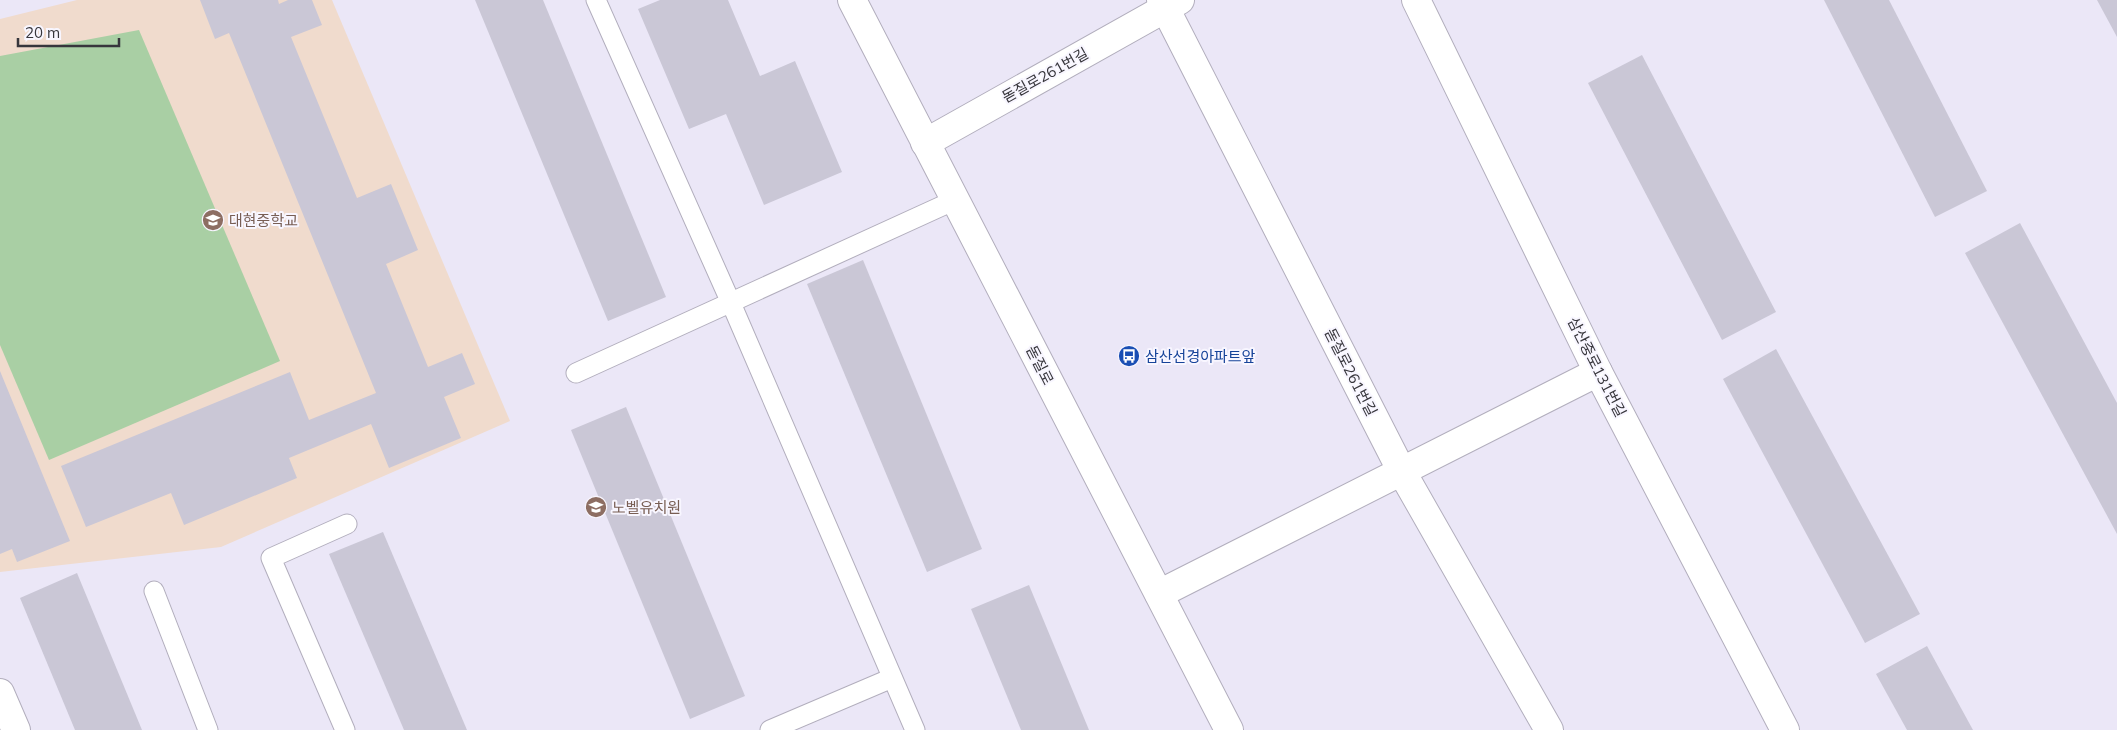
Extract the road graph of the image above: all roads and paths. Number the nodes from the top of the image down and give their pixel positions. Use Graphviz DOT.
graph roads {
  1 [pos="596,0"];
  2 [pos="852,0"];
  3 [pos="1416,0"];
  4 [pos="1168,3"];
  5 [pos="926,143"];
  6 [pos="955,200"];
  7 [pos="730,303"];
  8 [pos="1598,372"];
  9 [pos="576,373"];
  10 [pos="1402,472"];
  11 [pos="347,524"];
  12 [pos="154,591"];
  13 [pos="1159,594"];
  14 [pos="892,678"];
  15 [pos="0,693"];
  16 [pos="16,730"];
  17 [pos="208,730"];
  18 [pos="345,730"];
  19 [pos="770,730"];
  20 [pos="915,730"];
  21 [pos="1229,730"];
  22 [pos="1549,730"];
  23 [pos="1785,730"];
  1 -- 7 [label="lane"];
  2 -- 5 [label="street, 돋질로"];
  3 -- 8 [label="street, 삼산중로131번길"];
  4 -- 5 [label="street, 돋질로261번길"];
  4 -- 10 [label="street, 돋질로261번길"];
  5 -- 6 [label="street, 돋질로"];
  6 -- 7 [label="lane"];
  6 -- 13 [label="street, 돋질로"];
  7 -- 9 [label="lane"];
  7 -- 14 [label="lane"];
  8 -- 10 [label="street"];
  8 -- 23 [label="street, 삼산중로131번길"];
  10 -- 13 [label="street"];
  10 -- 22 [label="street, 돋질로261번길"];
  11 -- 18 [label="lane"];
  12 -- 17 [label="lane"];
  13 -- 21 [label="street, 돋질로"];
  14 -- 19 [label="lane"];
  14 -- 20 [label="lane"];
  15 -- 16 [label="street"];
}
